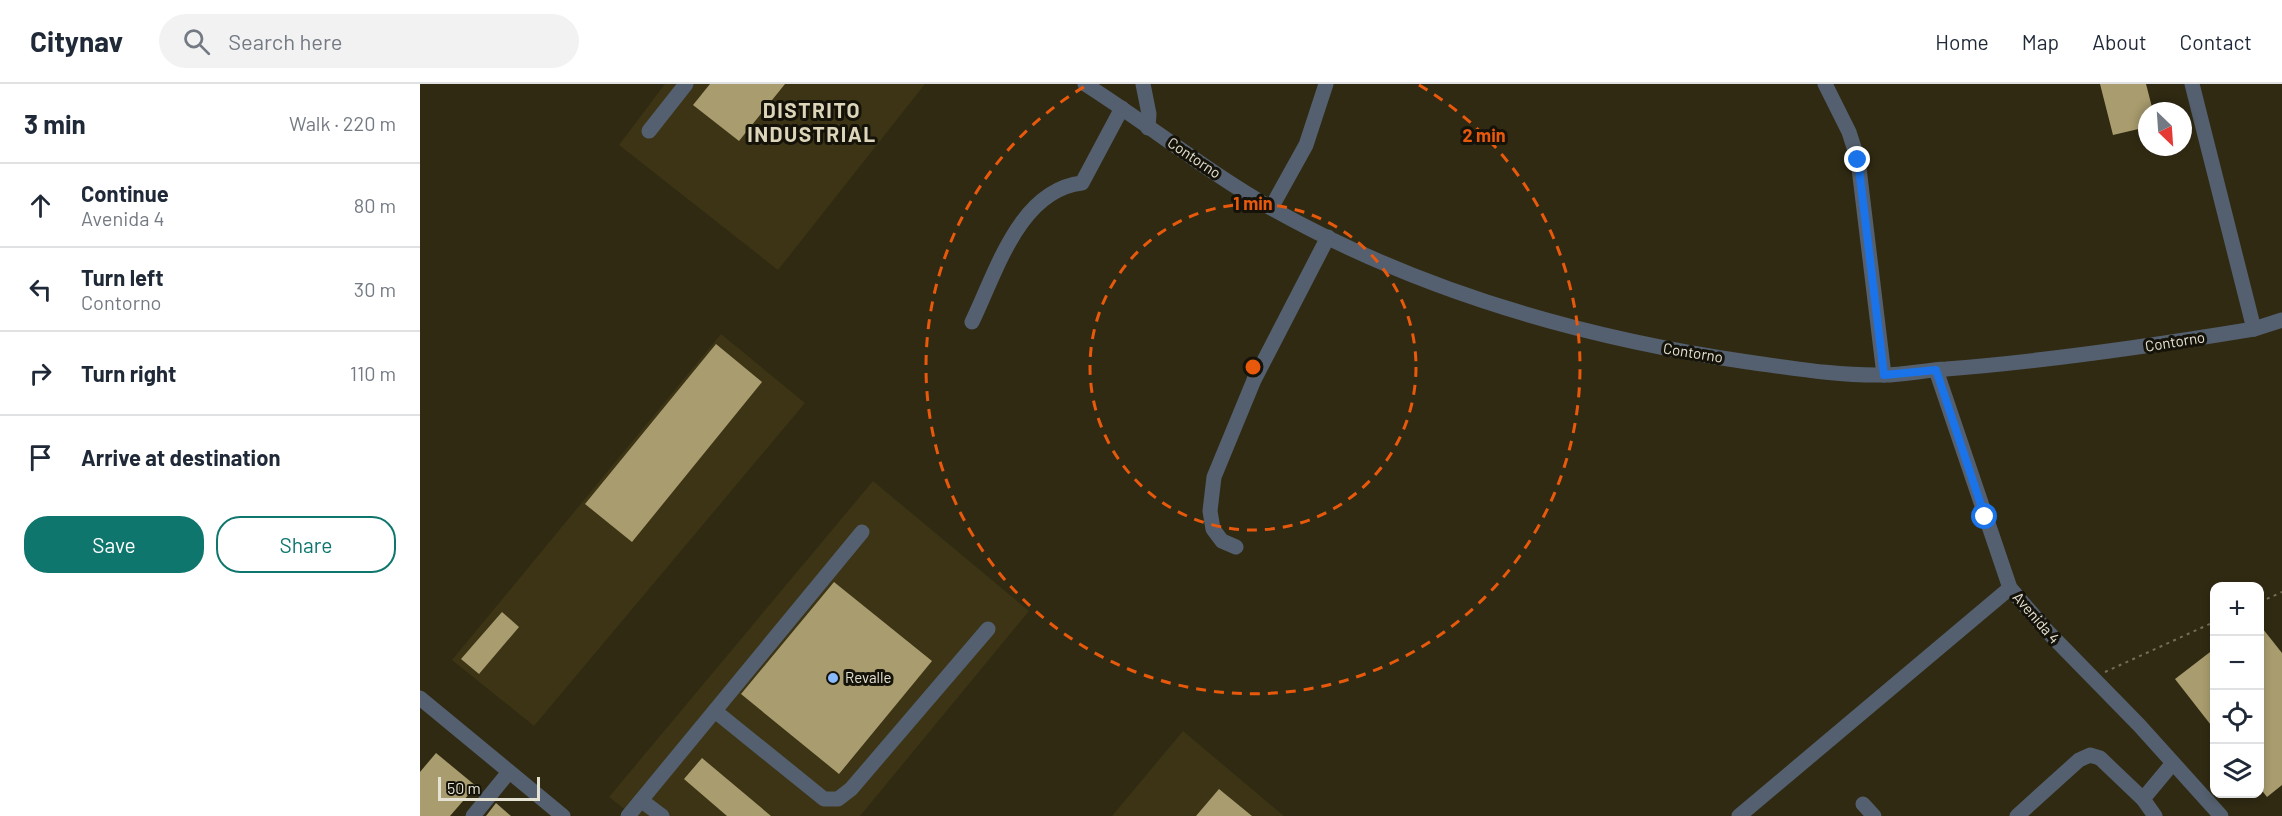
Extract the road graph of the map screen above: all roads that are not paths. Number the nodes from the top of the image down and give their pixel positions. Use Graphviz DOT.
graph roads {
  1 [pos="686,84"];
  2 [pos="1085,84"];
  3 [pos="1143,84"];
  4 [pos="1326,84"];
  5 [pos="1825,84"];
  6 [pos="2192,84"];
  7 [pos="1122,108"];
  8 [pos="1148,128"];
  9 [pos="649,131"];
  10 [pos="1271,208"];
  11 [pos="1328,237"];
  12 [pos="2282,320"];
  13 [pos="972,322"];
  14 [pos="2254,328"];
  15 [pos="1936,370"];
  16 [pos="1884,375"];
  17 [pos="862,532"];
  18 [pos="1236,547"];
  19 [pos="2010,588"];
  20 [pos="988,629"];
  21 [pos="420,698"];
  22 [pos="715,711"];
  23 [pos="2173,763"];
  24 [pos="509,772"];
  25 [pos="2143,800"];
  26 [pos="642,801"];
  27 [pos="1863,804"];
  28 [pos="473,816"];
  29 [pos="563,816"];
  30 [pos="628,816"];
  31 [pos="662,816"];
  32 [pos="1739,816"];
  33 [pos="1874,816"];
  34 [pos="2017,816"];
  35 [pos="2155,816"];
  36 [pos="2221,816"];
  1 -- 9 [label="street"];
  2 -- 7 [label="street, Contorno"];
  3 -- 8 [label="street"];
  4 -- 10 [label="street"];
  5 -- 16 [label="street"];
  6 -- 14 [label="street"];
  7 -- 8 [label="street, Contorno"];
  7 -- 13 [label="street"];
  8 -- 10 [label="street, Contorno"];
  10 -- 11 [label="street, Contorno"];
  11 -- 16 [label="street, Contorno"];
  11 -- 18 [label="street"];
  12 -- 14 [label="street, Contorno"];
  14 -- 15 [label="street, Contorno"];
  15 -- 16 [label="street, Contorno"];
  15 -- 19 [label="street, Avenida 4"];
  17 -- 22 [label="street"];
  19 -- 23 [label="street, Avenida 4"];
  19 -- 32 [label="street"];
  20 -- 22 [label="street"];
  21 -- 24 [label="street"];
  22 -- 26 [label="street"];
  23 -- 25 [label="street"];
  23 -- 36 [label="street, Avenida 4"];
  24 -- 28 [label="street"];
  24 -- 29 [label="street"];
  25 -- 34 [label="street"];
  25 -- 35 [label="street"];
  26 -- 30 [label="street"];
  26 -- 31 [label="street"];
  27 -- 33 [label="street"];
}
